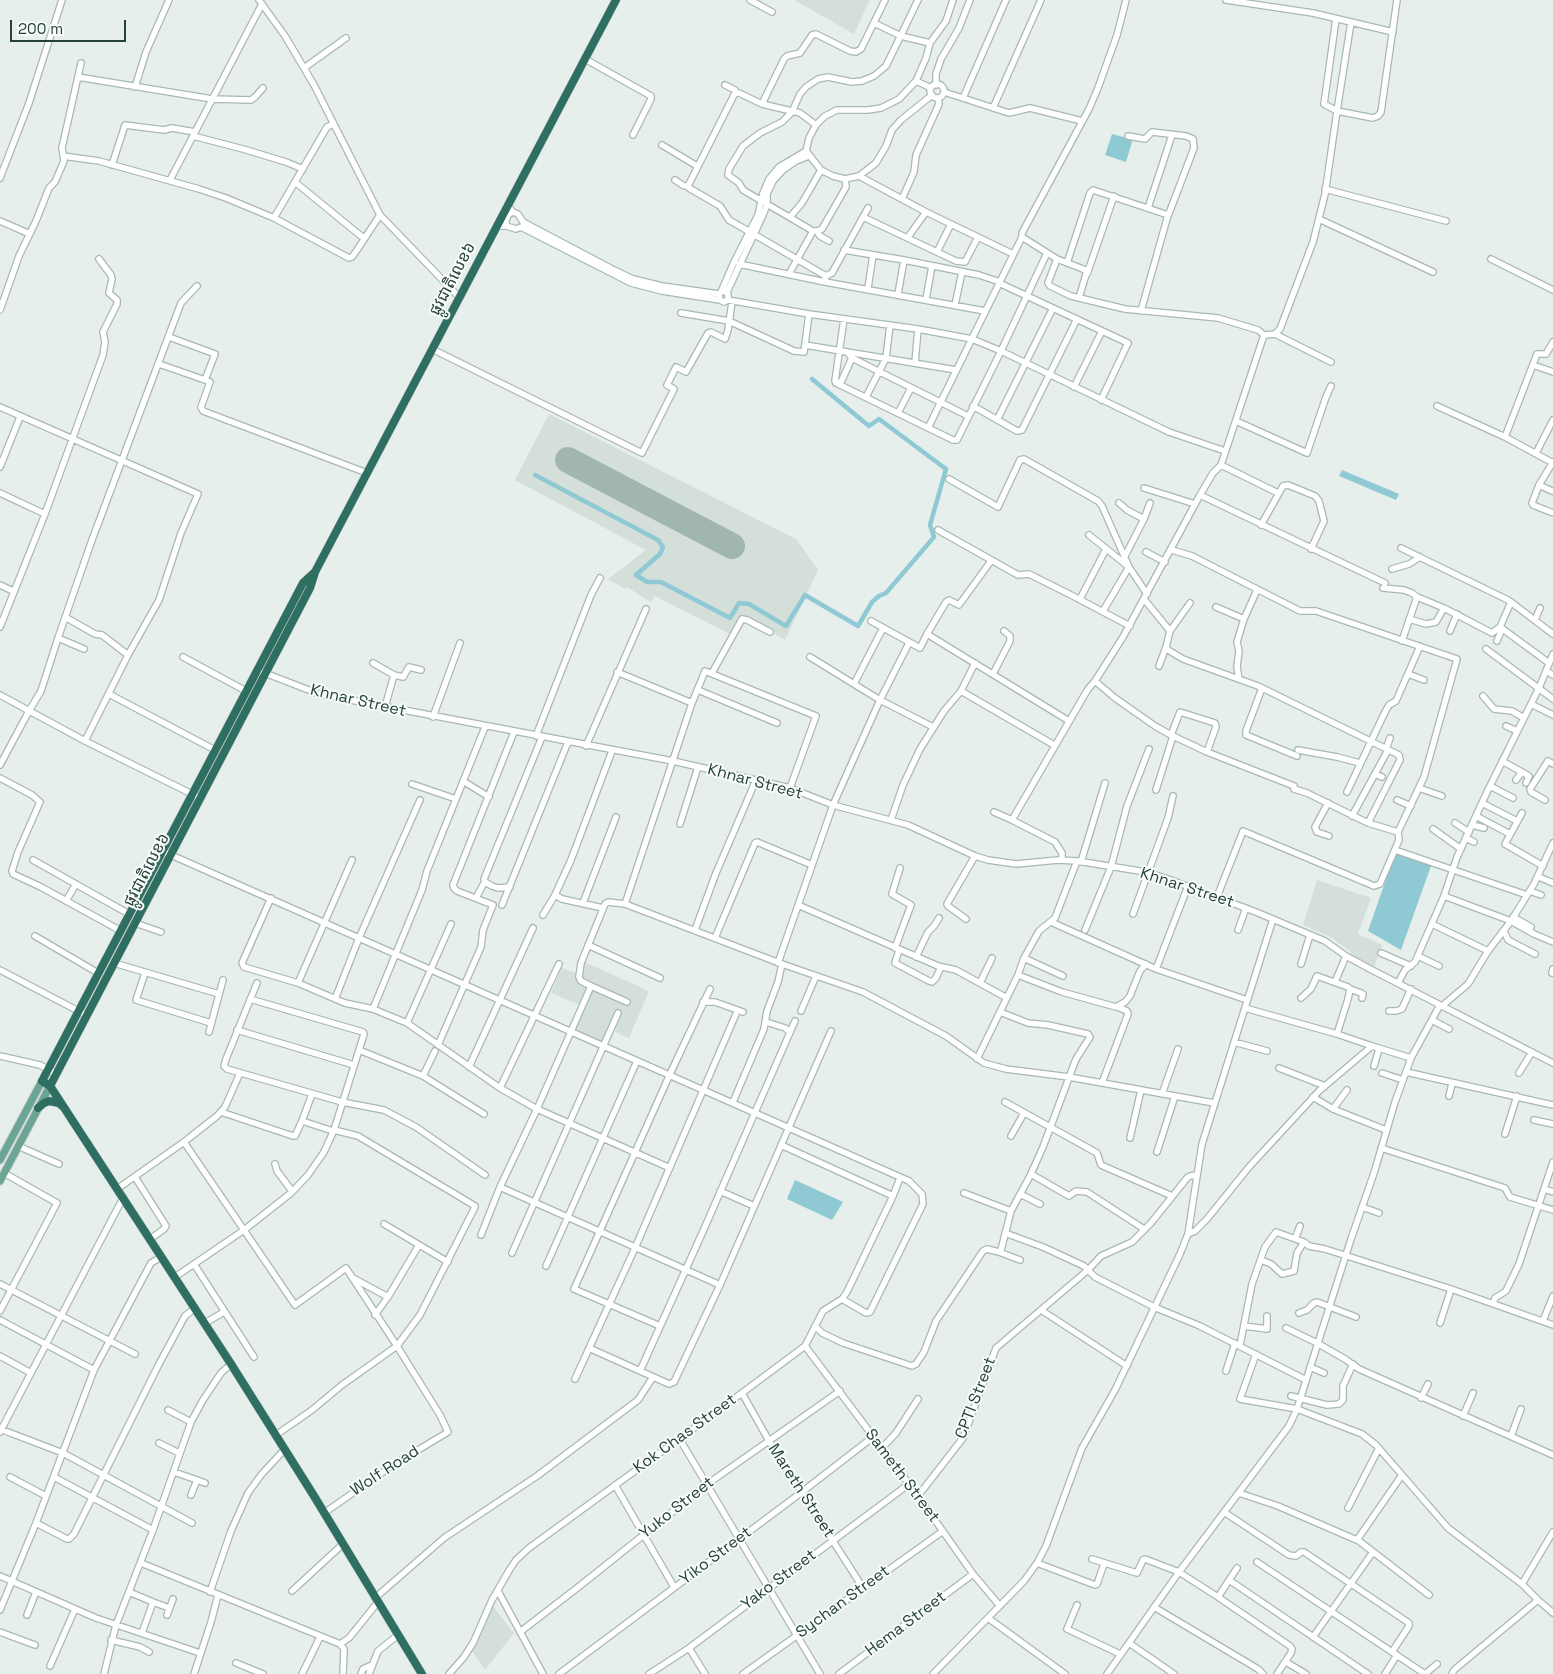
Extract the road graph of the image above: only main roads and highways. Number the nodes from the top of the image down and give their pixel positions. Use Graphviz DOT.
graph roads {
  1 [pos="616,0"];
  2 [pos="315,572"];
  3 [pos="288,611"];
  4 [pos="296,615"];
  5 [pos="42,1081"];
  6 [pos="50,1086"];
  7 [pos="38,1108"];
  8 [pos="66,1110"];
  9 [pos="0,1160"];
  10 [pos="0,1181"];
  11 [pos="422,1674"];
  1 -- 2 [label="highway, ផ្លូវជាតិលេខ៦"];
  2 -- 3 [label="highway, ផ្លូវជាតិលេខ៦"];
  2 -- 4 [label="highway, ផ្លូវជាតិលេខ៦"];
  3 -- 4 [label="highway"];
  3 -- 5 [label="highway, ផ្លូវជាតិលេខ៦"];
  4 -- 6 [label="highway, ផ្លូវជាតិលេខ៦"];
  5 -- 6 [label="highway"];
  5 -- 9 [label="main road, ផ្លូវជាតិលេខ៦"];
  6 -- 7 [label="main road, ផ្លូវជាតិលេខ៦"];
  6 -- 8 [label="highway"];
  7 -- 8 [label="highway"];
  7 -- 10 [label="main road, ផ្លូវជាតិលេខ៦"];
  8 -- 11 [label="highway"];
}
